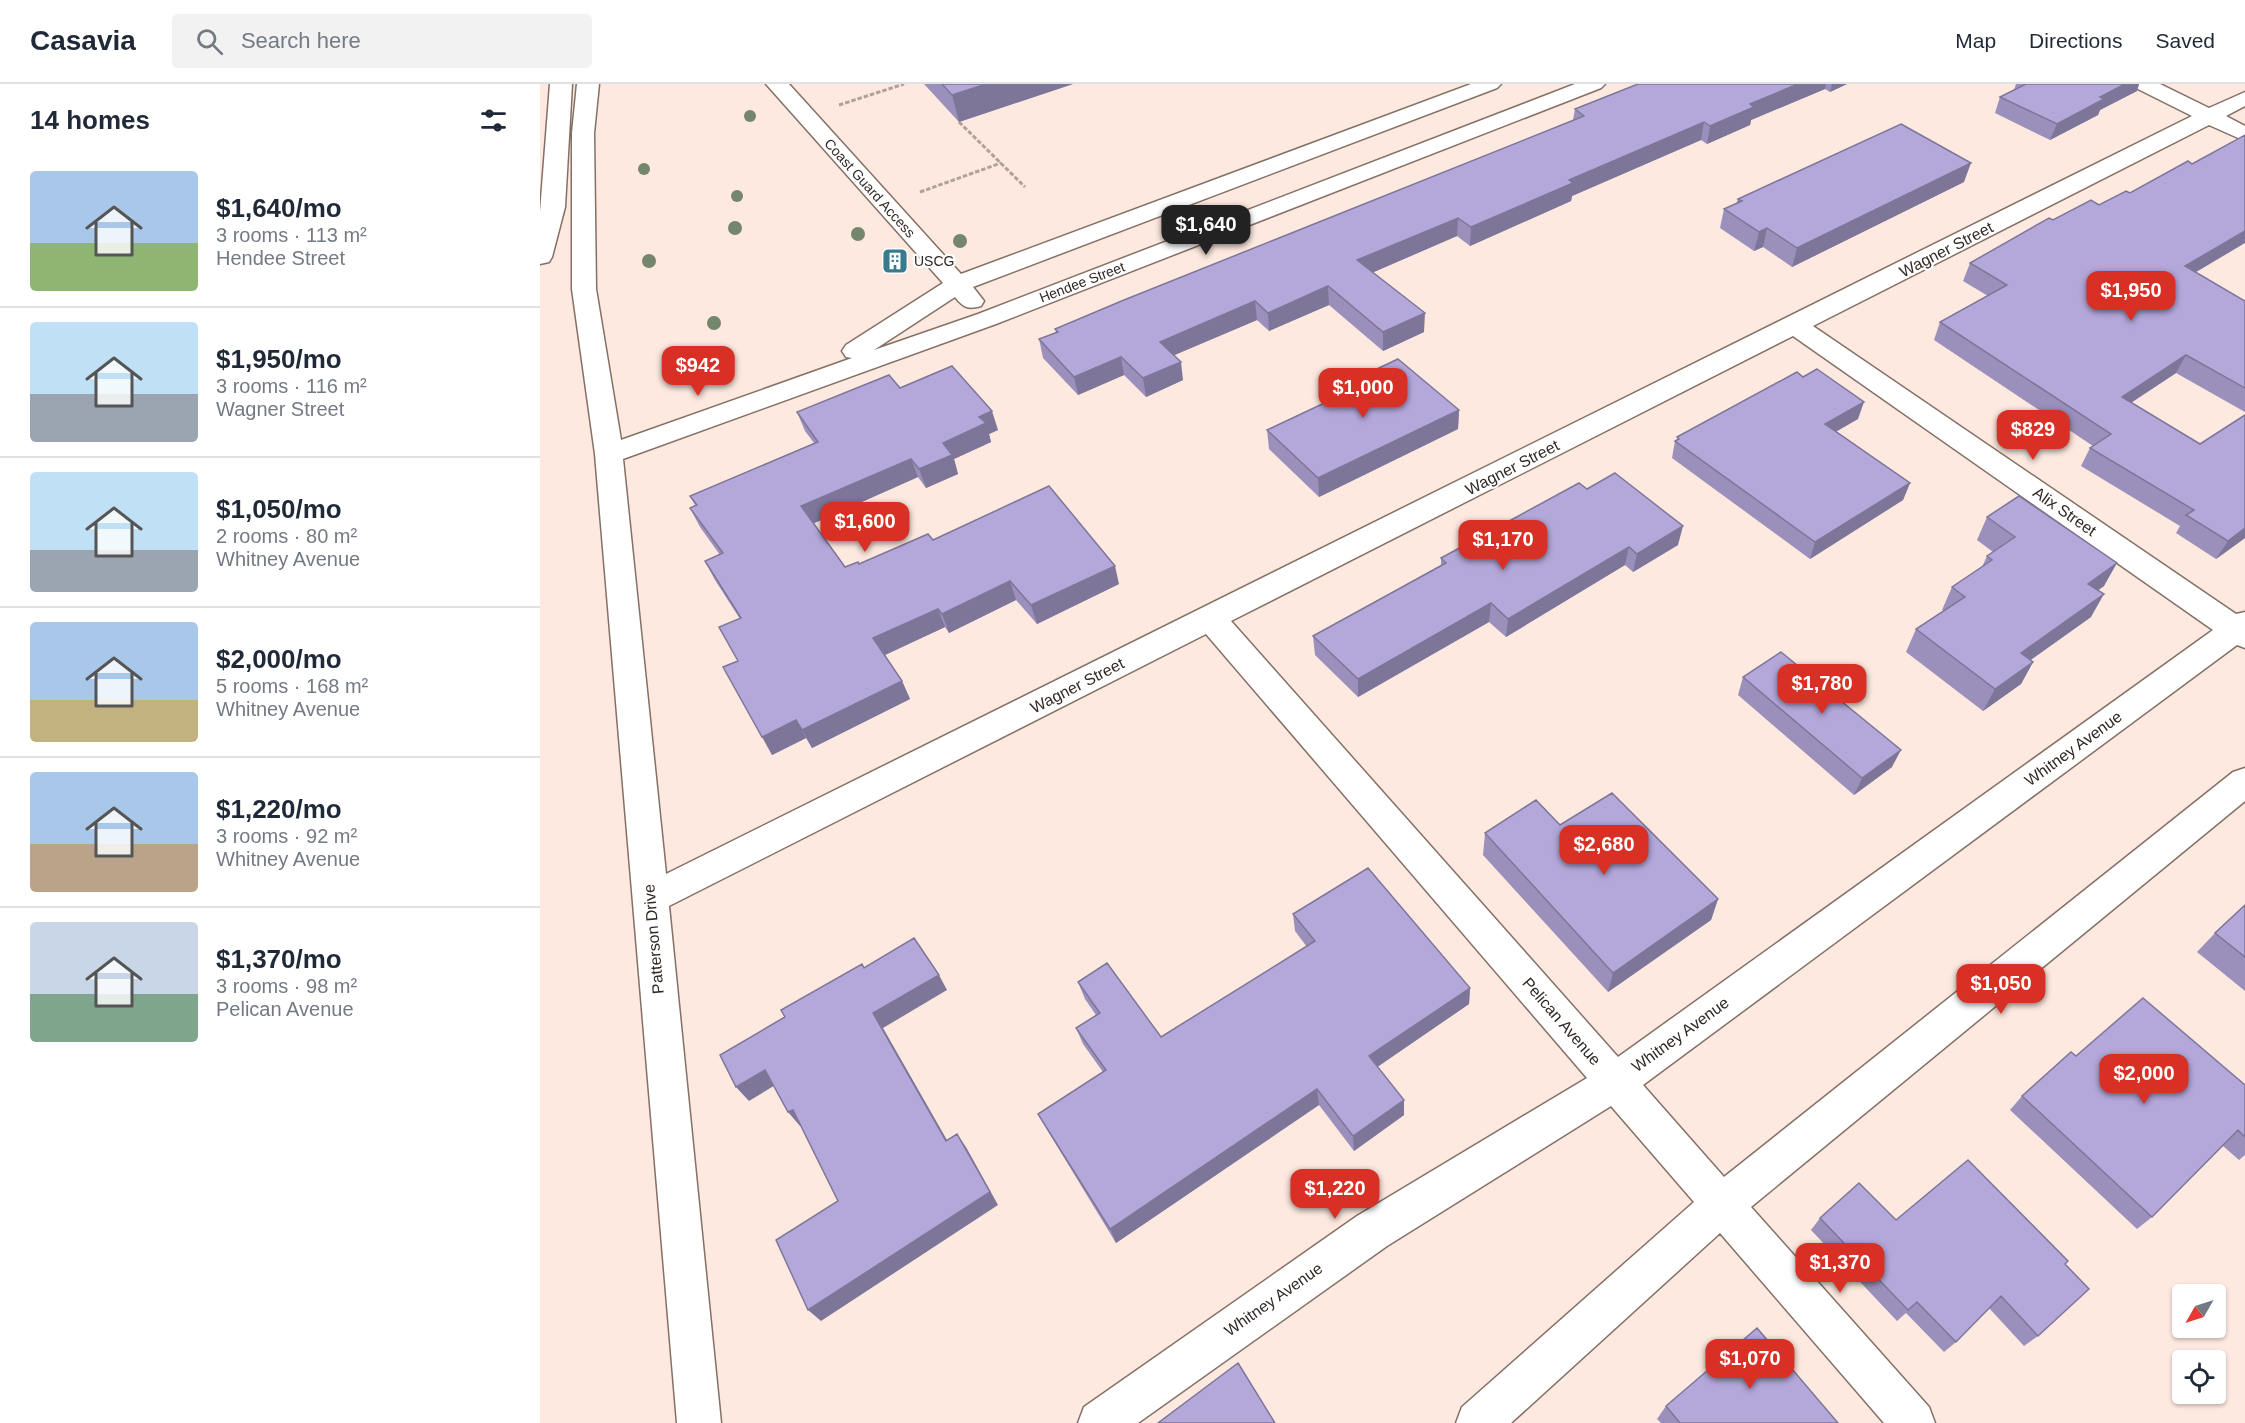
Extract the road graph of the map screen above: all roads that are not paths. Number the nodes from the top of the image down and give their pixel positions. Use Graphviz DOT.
graph roads {
  1 [pos="561,84"];
  2 [pos="588,84"];
  3 [pos="777,84"];
  4 [pos="1490,84"];
  5 [pos="1594,84"];
  6 [pos="2143,84"];
  7 [pos="2245,98"];
  8 [pos="2209,116"];
  9 [pos="2245,134"];
  10 [pos="540,257"];
  11 [pos="958,284"];
  12 [pos="987,319"];
  13 [pos="1795,324"];
  14 [pos="802,383"];
  15 [pos="609,454"];
  16 [pos="1211,619"];
  17 [pos="2242,630"];
  18 [pos="2245,783"];
  19 [pos="649,899"];
  20 [pos="1615,1082"];
  21 [pos="1722,1204"];
  22 [pos="699,1423"];
  23 [pos="1100,1423"];
  24 [pos="1478,1423"];
  25 [pos="1913,1423"];
  1 -- 10 [label="street"];
  2 -- 15 [label="street, Patterson Drive"];
  3 -- 11 [label="street, Coast Guard Access"];
  4 -- 11 [label="street, Hendee Street"];
  5 -- 12 [label="street, Hendee Street"];
  6 -- 8 [label="street"];
  7 -- 8 [label="street, Wagner Street"];
  8 -- 9 [label="street"];
  8 -- 13 [label="street, Wagner Street"];
  11 -- 12 [label="street, Coast Guard Access"];
  11 -- 14 [label="street, Hendee Street"];
  12 -- 14 [label="street, Hendee Street"];
  13 -- 16 [label="street, Wagner Street"];
  13 -- 17 [label="street, Alix Street"];
  14 -- 15 [label="street, Hendee Street"];
  15 -- 19 [label="street, Patterson Drive"];
  16 -- 19 [label="street, Wagner Street"];
  16 -- 20 [label="street, Pelican Avenue"];
  17 -- 20 [label="street, Whitney Avenue"];
  18 -- 21 [label="street"];
  19 -- 22 [label="street, Patterson Drive"];
  20 -- 21 [label="street, Pelican Avenue"];
  20 -- 23 [label="street, Whitney Avenue"];
  21 -- 24 [label="street"];
  21 -- 25 [label="street, Pelican Avenue"];
}
